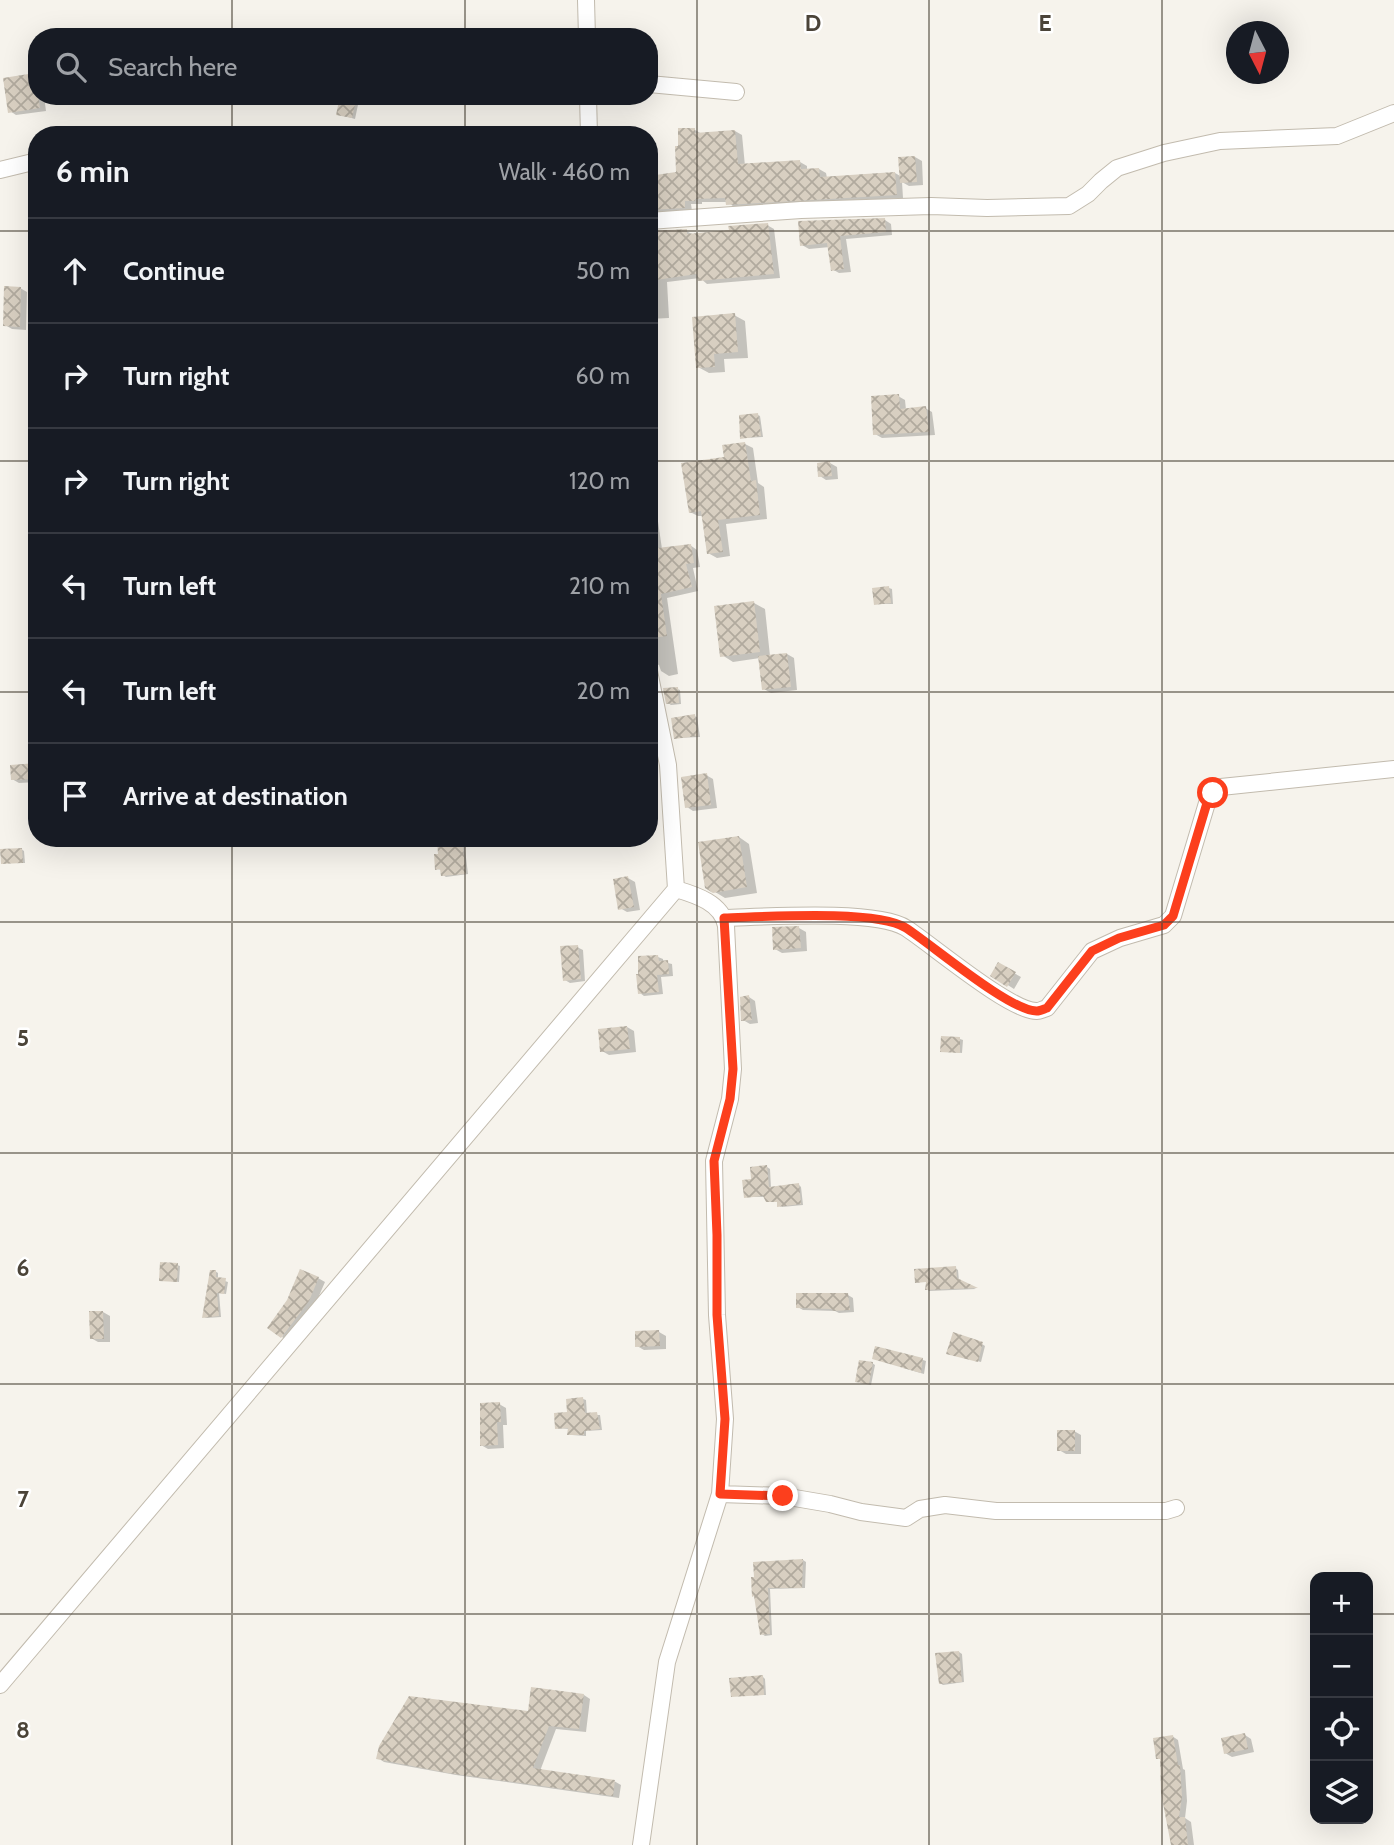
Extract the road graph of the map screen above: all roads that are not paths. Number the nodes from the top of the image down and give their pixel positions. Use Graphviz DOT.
graph roads {
  1 [pos="586,0"];
  2 [pos="587,28"];
  3 [pos="658,85"];
  4 [pos="736,92"];
  5 [pos="588,105"];
  6 [pos="1394,113"];
  7 [pos="589,126"];
  8 [pos="28,163"];
  9 [pos="0,170"];
  10 [pos="658,220"];
  11 [pos="658,716"];
  12 [pos="1394,769"];
  13 [pos="676,889"];
  14 [pos="724,918"];
  15 [pos="720,1494"];
  16 [pos="1176,1508"];
  17 [pos="0,1685"];
  18 [pos="641,1845"];
  1 -- 2 [label="street"];
  3 -- 4 [label="street"];
  5 -- 7 [label="street"];
  6 -- 10 [label="street"];
  8 -- 9 [label="street"];
  11 -- 13 [label="street"];
  12 -- 14 [label="street"];
  13 -- 14 [label="street"];
  13 -- 17 [label="street"];
  14 -- 15 [label="street"];
  15 -- 16 [label="street"];
  15 -- 18 [label="street"];
}
